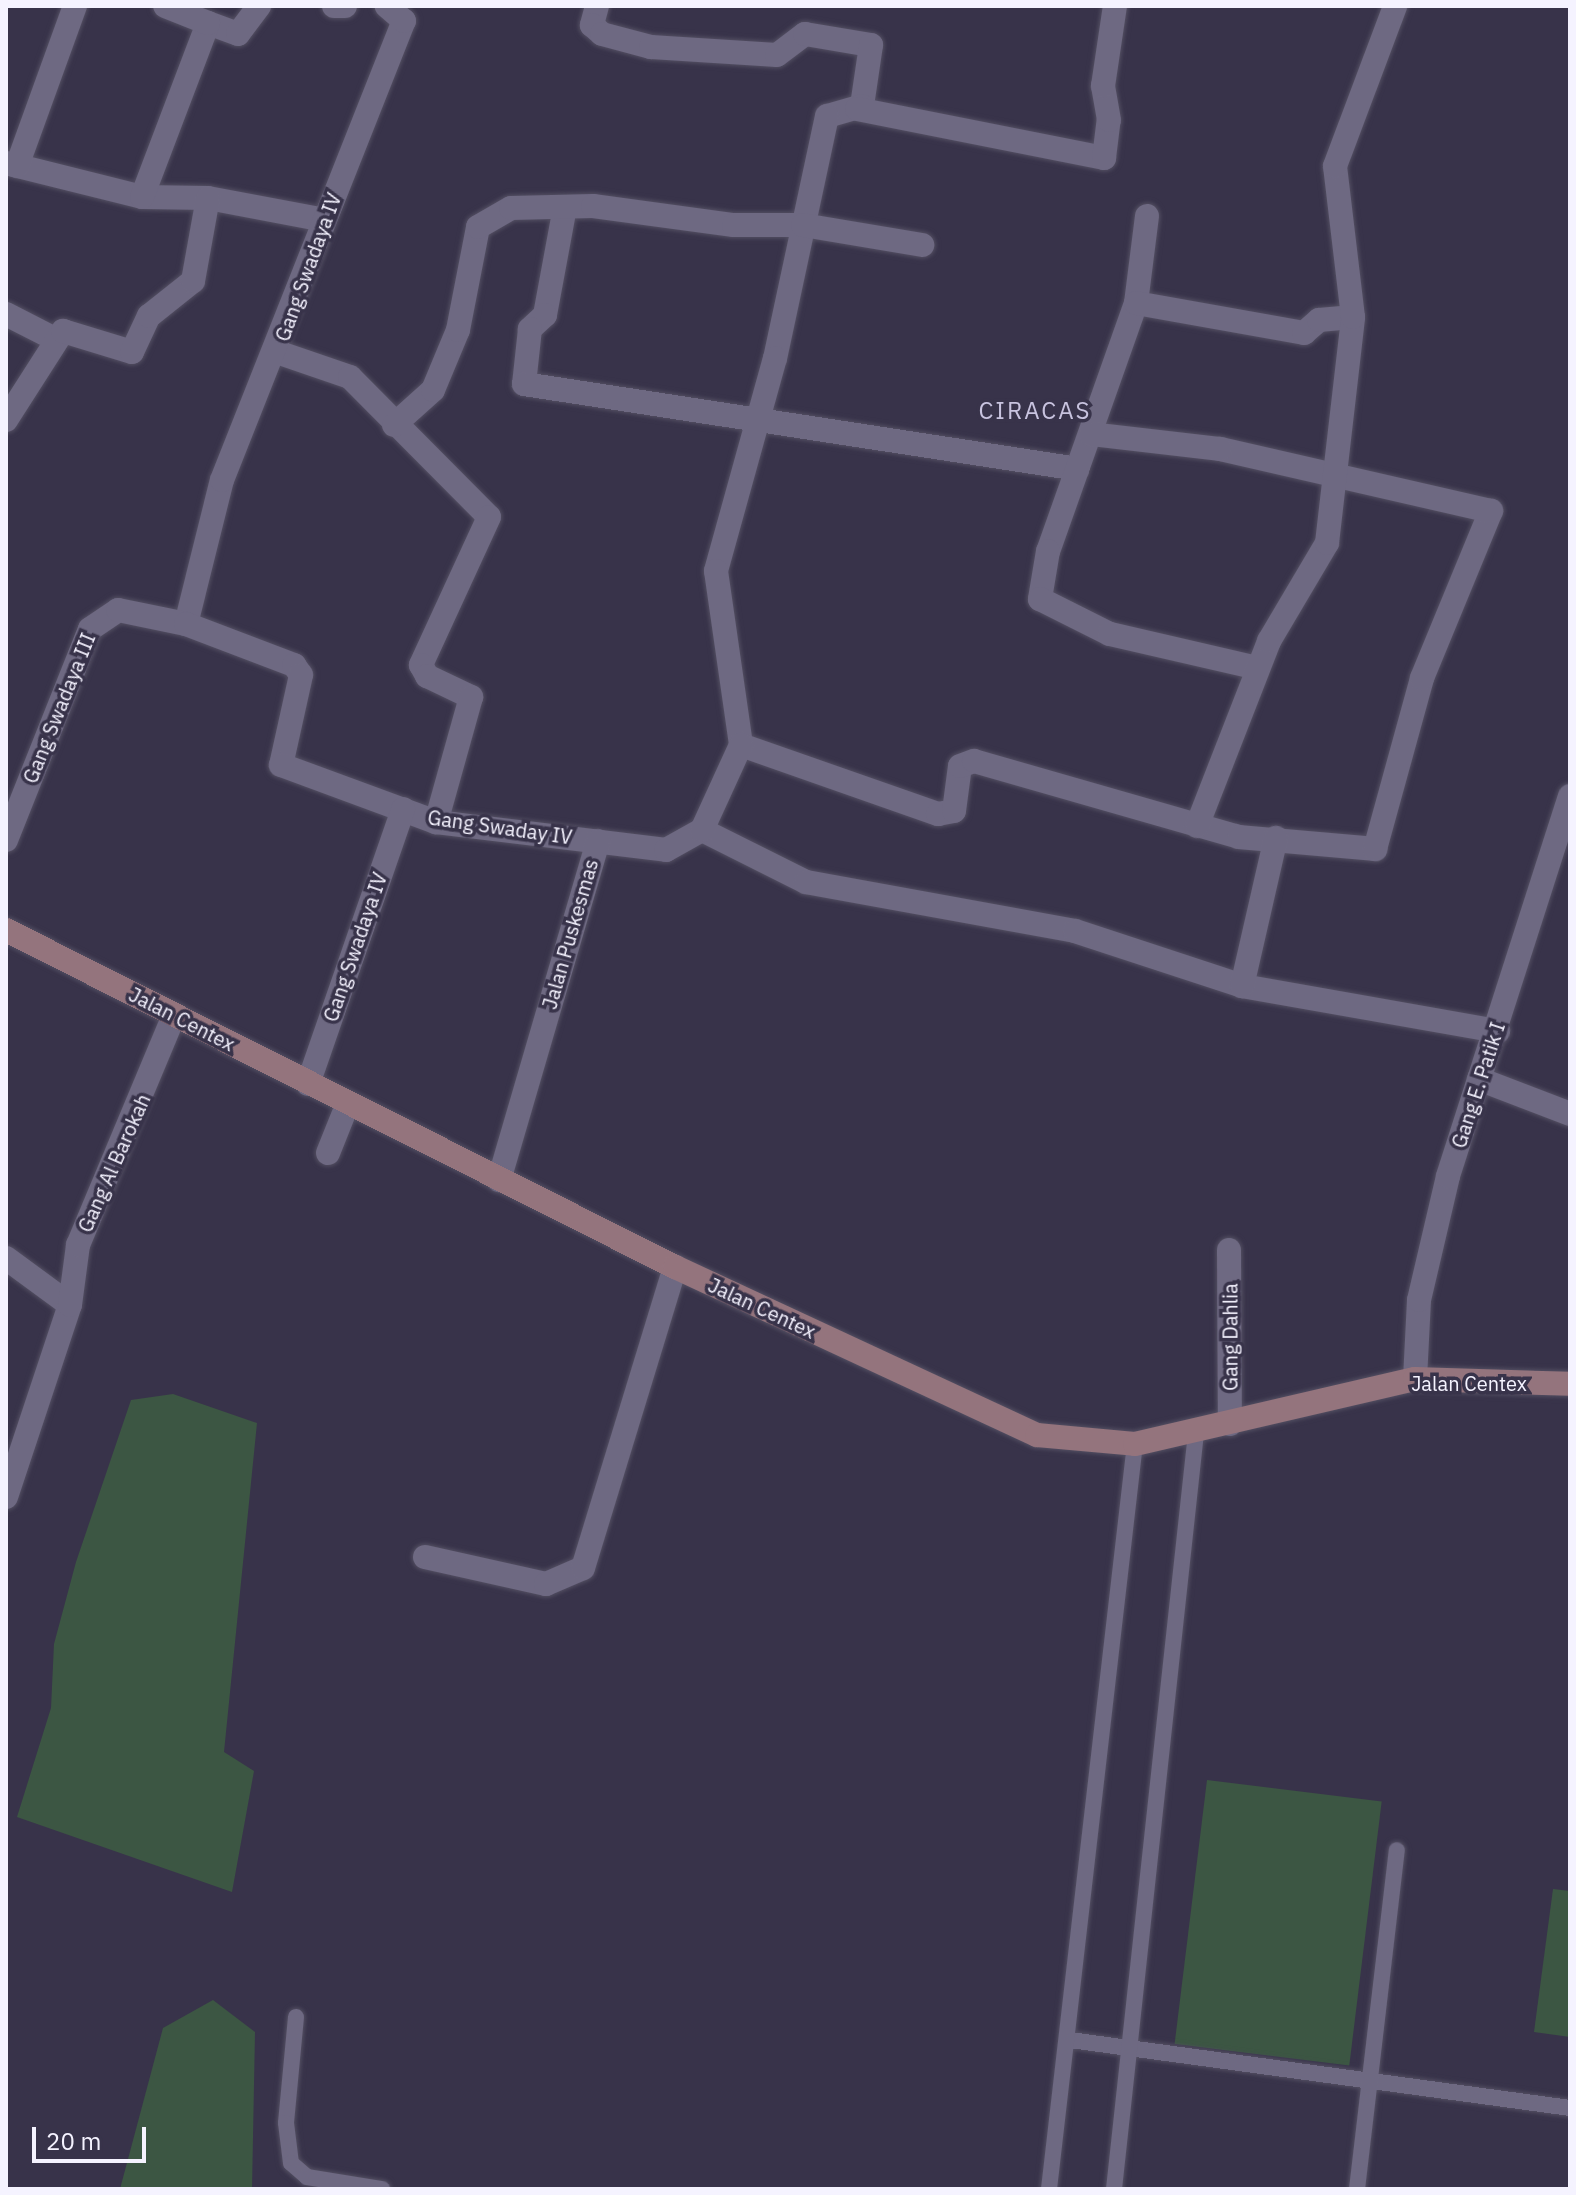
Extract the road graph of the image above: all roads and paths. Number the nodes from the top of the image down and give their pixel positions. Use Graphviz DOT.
graph roads {
  1 [pos="75,6"];
  2 [pos="165,6"];
  3 [pos="259,6"];
  4 [pos="334,6"];
  5 [pos="345,6"];
  6 [pos="387,6"];
  7 [pos="597,6"];
  8 [pos="1115,6"];
  9 [pos="1395,6"];
  10 [pos="208,23"];
  11 [pos="857,109"];
  12 [pos="12,164"];
  13 [pos="142,197"];
  14 [pos="208,198"];
  15 [pos="565,207"];
  16 [pos="1147,216"];
  17 [pos="324,220"];
  18 [pos="803,225"];
  19 [pos="922,245"];
  20 [pos="1136,303"];
  21 [pos="6,314"];
  22 [pos="1353,317"];
  23 [pos="53,338"];
  24 [pos="277,352"];
  25 [pos="757,418"];
  26 [pos="6,420"];
  27 [pos="394,425"];
  28 [pos="1091,434"];
  29 [pos="1078,469"];
  30 [pos="1340,475"];
  31 [pos="186,624"];
  32 [pos="1257,668"];
  33 [pos="741,745"];
  34 [pos="1570,796"];
  35 [pos="403,809"];
  36 [pos="436,822"];
  37 [pos="1197,826"];
  38 [pos="702,830"];
  39 [pos="1276,838"];
  40 [pos="6,840"];
  41 [pos="598,841"];
  42 [pos="7,933"];
  43 [pos="1242,986"];
  44 [pos="174,1015"];
  45 [pos="1498,1031"];
  46 [pos="1479,1079"];
  47 [pos="308,1084"];
  48 [pos="348,1103"];
  49 [pos="1570,1114"];
  50 [pos="328,1153"];
  51 [pos="499,1180"];
  52 [pos="1229,1250"];
  53 [pos="6,1258"];
  54 [pos="675,1267"];
  55 [pos="70,1305"];
  56 [pos="1415,1379"];
  57 [pos="1570,1384"];
  58 [pos="1230,1424"];
  59 [pos="1196,1433"];
  60 [pos="1135,1444"];
  61 [pos="6,1497"];
  62 [pos="425,1557"];
  63 [pos="1397,1850"];
  64 [pos="296,2017"];
  65 [pos="1070,2040"];
  66 [pos="1132,2048"];
  67 [pos="1369,2078"];
  68 [pos="1570,2108"];
  69 [pos="382,2189"];
  70 [pos="1049,2189"];
  71 [pos="1114,2189"];
  72 [pos="1357,2189"];
  1 -- 12 [label="street"];
  2 -- 10 [label="street"];
  3 -- 10 [label="street"];
  4 -- 5 [label="street"];
  6 -- 17 [label="street, Gang Swadaya IV"];
  7 -- 11 [label="street"];
  8 -- 11 [label="street"];
  9 -- 22 [label="street"];
  10 -- 13 [label="street"];
  11 -- 18 [label="street"];
  12 -- 13 [label="street"];
  13 -- 14 [label="street"];
  14 -- 17 [label="street"];
  14 -- 23 [label="street"];
  15 -- 18 [label="street"];
  15 -- 25 [label="street"];
  15 -- 27 [label="street"];
  16 -- 20 [label="street"];
  17 -- 24 [label="street, Gang Swadaya IV"];
  18 -- 19 [label="street"];
  18 -- 25 [label="street"];
  20 -- 22 [label="street"];
  20 -- 28 [label="street"];
  21 -- 23 [label="street"];
  22 -- 30 [label="street"];
  23 -- 26 [label="street"];
  24 -- 27 [label="street, Gang Swadaya IV"];
  24 -- 31 [label="street"];
  25 -- 29 [label="street"];
  25 -- 33 [label="street"];
  27 -- 36 [label="street, Gang Swadaya IV"];
  28 -- 29 [label="street"];
  28 -- 30 [label="street"];
  29 -- 32 [label="street"];
  30 -- 32 [label="street"];
  30 -- 39 [label="street"];
  31 -- 35 [label="street, Gang Swadaya III"];
  31 -- 40 [label="street, Gang Swadaya III"];
  32 -- 37 [label="street"];
  33 -- 37 [label="street"];
  33 -- 38 [label="street"];
  34 -- 45 [label="street, Gang E. Patik I"];
  35 -- 36 [label="street, Gang Swaday IV"];
  35 -- 47 [label="street, Gang Swadaya IV"];
  36 -- 41 [label="street, Gang Swaday IV"];
  37 -- 39 [label="street"];
  38 -- 41 [label="street, Jalan Puskesmas"];
  38 -- 43 [label="street"];
  39 -- 43 [label="street"];
  41 -- 51 [label="street, Jalan Puskesmas"];
  42 -- 44 [label="street, Jalan Centex"];
  43 -- 45 [label="street"];
  44 -- 47 [label="street, Jalan Centex"];
  44 -- 55 [label="street, Gang Al Barokah"];
  45 -- 46 [label="street, Gang E. Patik I"];
  46 -- 49 [label="street"];
  46 -- 56 [label="street, Gang E. Patik I"];
  47 -- 48 [label="street, Jalan Centex"];
  48 -- 50 [label="street"];
  48 -- 51 [label="street, Jalan Centex"];
  51 -- 54 [label="street, Jalan Centex"];
  52 -- 58 [label="street, Gang Dahlia"];
  53 -- 55 [label="street"];
  54 -- 60 [label="street, Jalan Centex"];
  54 -- 62 [label="street"];
  55 -- 61 [label="street, Gang Al Barokah"];
  56 -- 57 [label="street, Jalan Centex"];
  56 -- 58 [label="street, Jalan Centex"];
  58 -- 59 [label="street, Jalan Centex"];
  59 -- 60 [label="street, Jalan Centex"];
  59 -- 66 [label="lane"];
  60 -- 65 [label="lane"];
  63 -- 67 [label="lane"];
  64 -- 69 [label="lane"];
  65 -- 66 [label="lane"];
  65 -- 70 [label="lane"];
  66 -- 67 [label="lane"];
  66 -- 71 [label="lane"];
  67 -- 68 [label="lane"];
  67 -- 72 [label="lane"];
}
